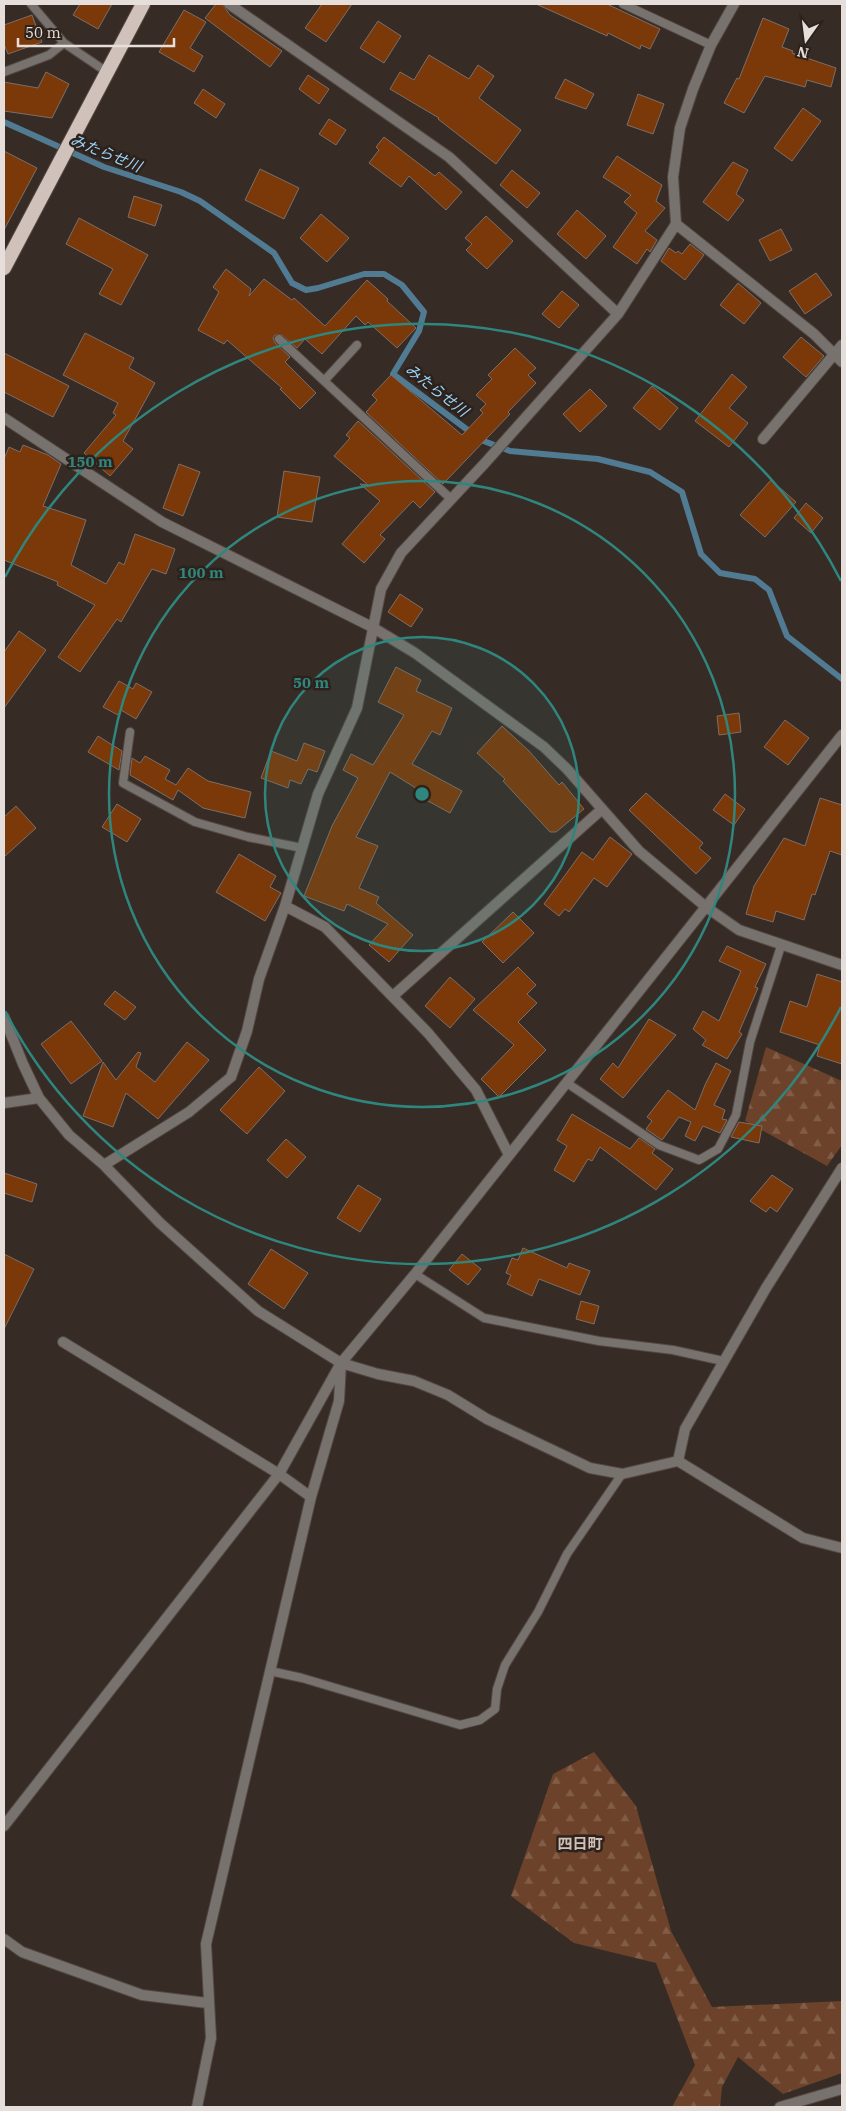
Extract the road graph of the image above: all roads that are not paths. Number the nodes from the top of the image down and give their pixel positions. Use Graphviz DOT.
graph roads {
  1 [pos="31,4"];
  2 [pos="143,4"];
  3 [pos="229,4"];
  4 [pos="623,4"];
  5 [pos="734,4"];
  6 [pos="64,43"];
  7 [pos="711,45"];
  8 [pos="4,72"];
  9 [pos="107,72"];
  10 [pos="676,224"];
  11 [pos="4,268"];
  12 [pos="618,314"];
  13 [pos="279,339"];
  14 [pos="357,345"];
  15 [pos="842,345"];
  16 [pos="838,358"];
  17 [pos="324,381"];
  18 [pos="4,418"];
  19 [pos="763,439"];
  20 [pos="452,499"];
  21 [pos="372,627"];
  22 [pos="130,732"];
  23 [pos="842,735"];
  24 [pos="601,810"];
  25 [pos="302,848"];
  26 [pos="285,906"];
  27 [pos="706,907"];
  28 [pos="781,946"];
  29 [pos="842,965"];
  30 [pos="393,996"];
  31 [pos="4,1018"];
  32 [pos="567,1082"];
  33 [pos="39,1098"];
  34 [pos="4,1103"];
  35 [pos="509,1155"];
  36 [pos="104,1165"];
  37 [pos="842,1168"];
  38 [pos="415,1274"];
  39 [pos="63,1342"];
  40 [pos="723,1361"];
  41 [pos="341,1364"];
  42 [pos="678,1461"];
  43 [pos="279,1474"];
  44 [pos="622,1474"];
  45 [pos="311,1497"];
  46 [pos="842,1548"];
  47 [pos="270,1671"];
  48 [pos="4,1826"];
  49 [pos="4,1939"];
  50 [pos="208,2004"];
  51 [pos="842,2090"];
  52 [pos="198,2107"];
  53 [pos="780,2107"];
  1 -- 6 [label="lane"];
  2 -- 9 [label="highway"];
  3 -- 12 [label="street"];
  4 -- 7 [label="lane"];
  5 -- 7 [label="street"];
  6 -- 8 [label="lane"];
  6 -- 9 [label="lane"];
  7 -- 10 [label="street"];
  9 -- 11 [label="highway"];
  10 -- 12 [label="street"];
  10 -- 16 [label="street"];
  12 -- 20 [label="street"];
  13 -- 17 [label="lane"];
  14 -- 17 [label="lane"];
  15 -- 16 [label="street"];
  16 -- 19 [label="street"];
  17 -- 20 [label="lane"];
  18 -- 21 [label="street"];
  20 -- 21 [label="street"];
  21 -- 24 [label="street"];
  21 -- 25 [label="street"];
  22 -- 25 [label="lane"];
  23 -- 27 [label="street"];
  24 -- 27 [label="street"];
  24 -- 30 [label="street"];
  25 -- 26 [label="street"];
  26 -- 30 [label="street"];
  26 -- 36 [label="street"];
  27 -- 28 [label="street"];
  27 -- 32 [label="street"];
  28 -- 29 [label="street"];
  28 -- 32 [label="lane"];
  30 -- 35 [label="street"];
  31 -- 33 [label="street"];
  32 -- 35 [label="street"];
  33 -- 34 [label="street"];
  33 -- 36 [label="street"];
  35 -- 38 [label="street"];
  36 -- 41 [label="street"];
  37 -- 40 [label="street"];
  38 -- 40 [label="lane"];
  38 -- 41 [label="street"];
  39 -- 43 [label="street"];
  40 -- 42 [label="street"];
  41 -- 43 [label="street"];
  41 -- 44 [label="street"];
  41 -- 45 [label="street"];
  42 -- 44 [label="street"];
  42 -- 46 [label="street"];
  43 -- 45 [label="street"];
  43 -- 48 [label="street"];
  44 -- 47 [label="lane"];
  45 -- 47 [label="street"];
  47 -- 50 [label="street"];
  49 -- 50 [label="street"];
  50 -- 52 [label="street"];
  51 -- 53 [label="street"];
}
